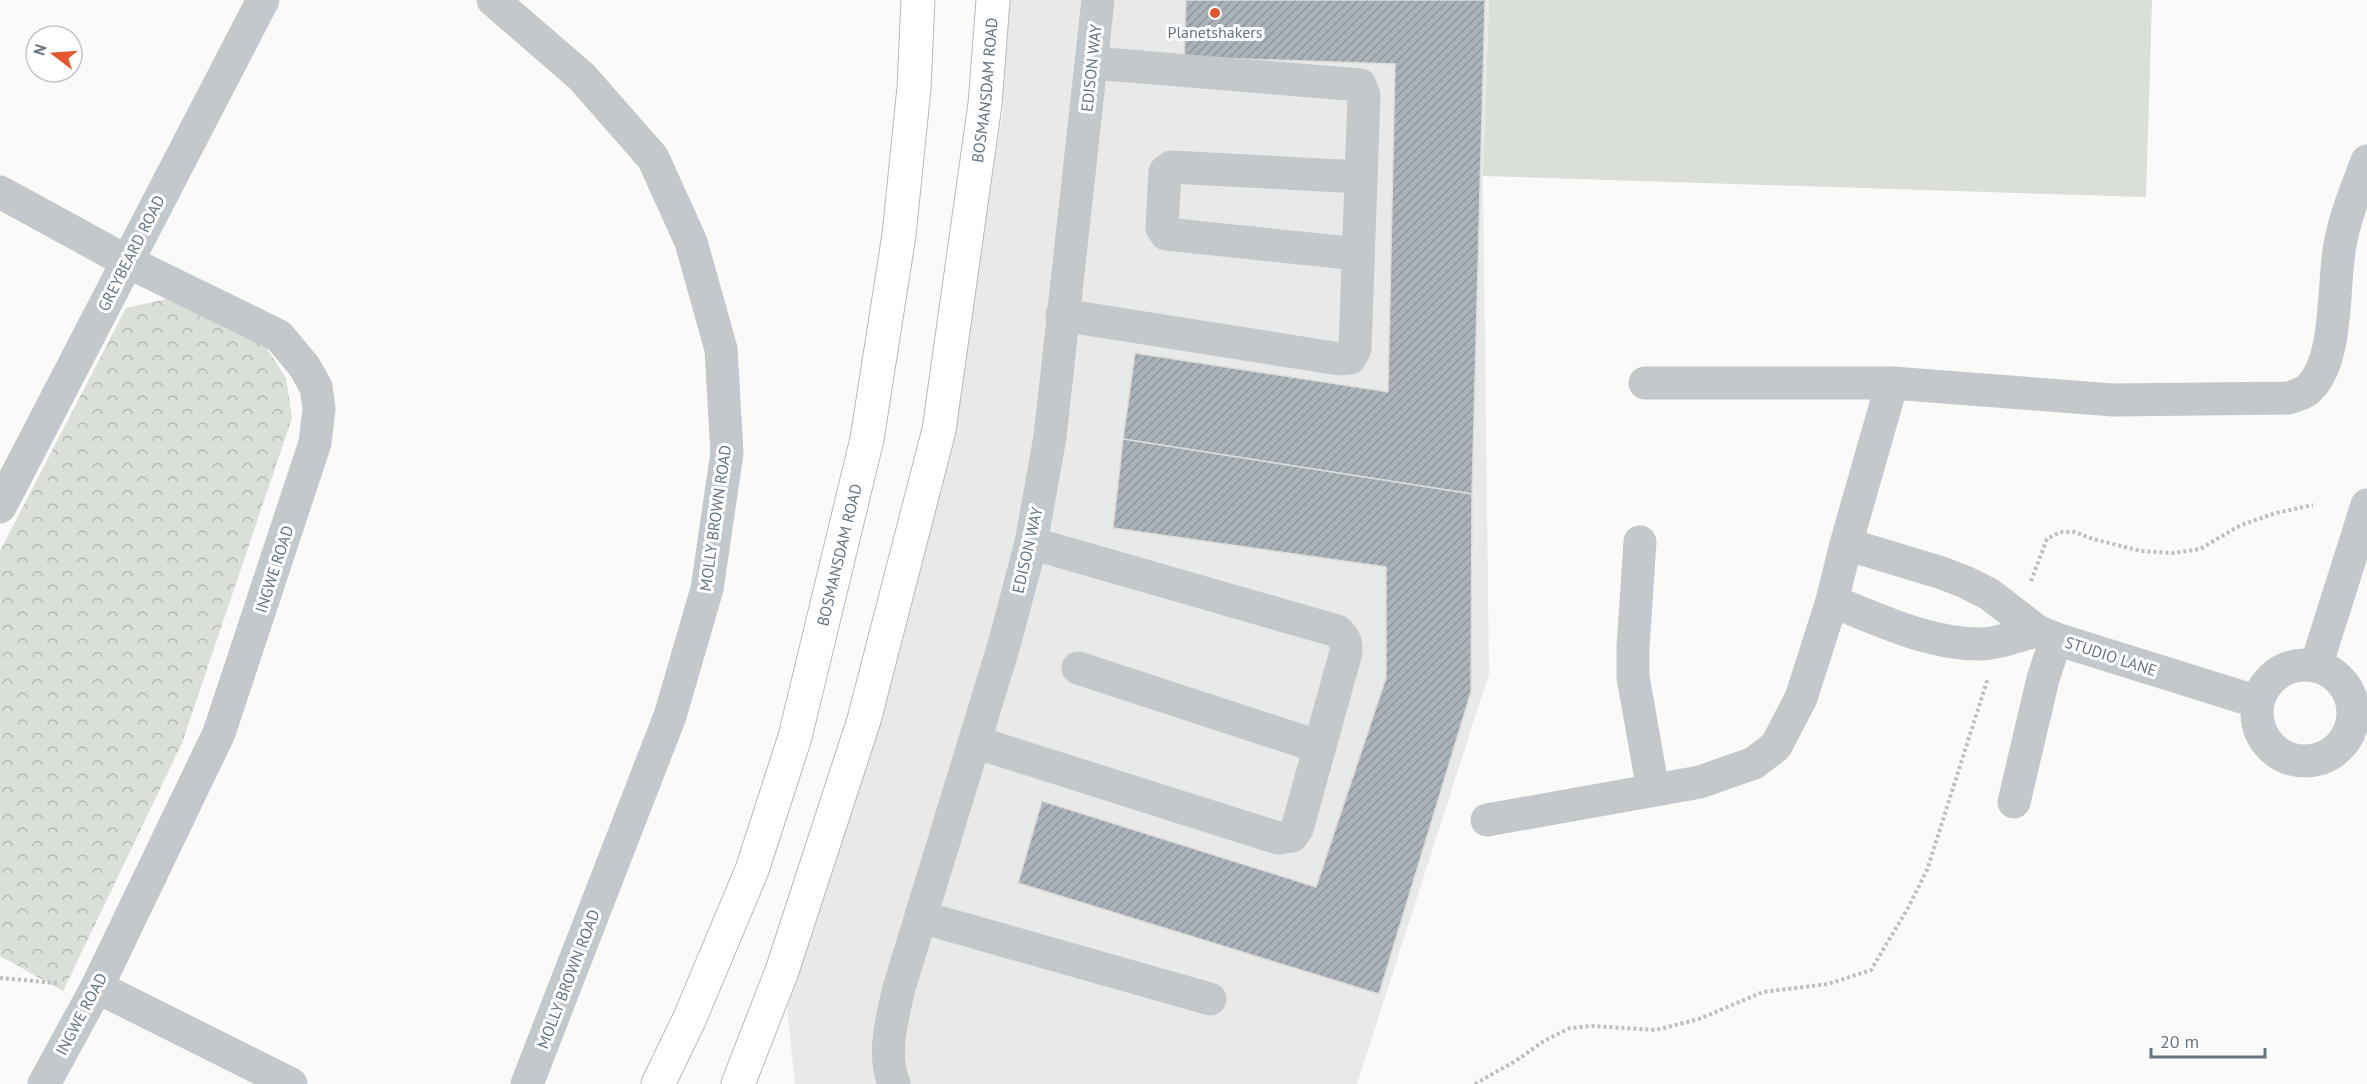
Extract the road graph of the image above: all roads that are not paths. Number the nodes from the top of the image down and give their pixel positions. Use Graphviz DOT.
graph roads {
  1 [pos="263,0"];
  2 [pos="493,0"];
  3 [pos="918,0"];
  4 [pos="993,0"];
  5 [pos="1098,0"];
  6 [pos="1092,63"];
  7 [pos="2367,161"];
  8 [pos="1361,177"];
  9 [pos="0,192"];
  10 [pos="1358,254"];
  11 [pos="126,261"];
  12 [pos="1062,315"];
  13 [pos="1645,383"];
  14 [pos="1892,383"];
  15 [pos="2367,505"];
  16 [pos="0,507"];
  17 [pos="1640,542"];
  18 [pos="1031,543"];
  19 [pos="1846,544"];
  20 [pos="1832,601"];
  21 [pos="2030,631"];
  22 [pos="2316,666"];
  23 [pos="1078,668"];
  24 [pos="2258,702"];
  25 [pos="2359,702"];
  26 [pos="975,742"];
  27 [pos="1320,747"];
  28 [pos="2333,753"];
  29 [pos="2367,758"];
  30 [pos="1653,790"];
  31 [pos="2014,802"];
  32 [pos="1487,820"];
  33 [pos="921,917"];
  34 [pos="96,987"];
  35 [pos="1210,999"];
  36 [pos="44,1084"];
  37 [pos="291,1084"];
  38 [pos="527,1084"];
  39 [pos="658,1084"];
  40 [pos="738,1084"];
  41 [pos="894,1084"];
  1 -- 11 [label="street, GREYBEARD ROAD"];
  2 -- 38 [label="street, MOLLY BROWN ROAD"];
  3 -- 39 [label="main road, BOSMANSDAM ROAD"];
  4 -- 40 [label="main road, BOSMANSDAM ROAD"];
  5 -- 6 [label="street, EDISON WAY"];
  6 -- 8 [label="street"];
  6 -- 12 [label="street, EDISON WAY"];
  7 -- 14 [label="street"];
  8 -- 10 [label="street"];
  8 -- 10 [label="street"];
  9 -- 11 [label="street, INGWE ROAD"];
  10 -- 12 [label="street"];
  11 -- 16 [label="street, GREYBEARD ROAD"];
  11 -- 34 [label="street, INGWE ROAD"];
  12 -- 18 [label="street, EDISON WAY"];
  13 -- 14 [label="street"];
  14 -- 19 [label="street"];
  15 -- 22 [label="street"];
  17 -- 30 [label="street"];
  18 -- 26 [label="street, EDISON WAY"];
  18 -- 27 [label="street"];
  19 -- 20 [label="street"];
  19 -- 21 [label="street"];
  20 -- 21 [label="street"];
  20 -- 30 [label="street"];
  21 -- 24 [label="street, STUDIO LANE"];
  21 -- 31 [label="street, STUDIO LANE"];
  22 -- 24 [label="street"];
  22 -- 25 [label="street"];
  23 -- 27 [label="street"];
  24 -- 28 [label="street"];
  25 -- 28 [label="street"];
  26 -- 27 [label="street"];
  26 -- 33 [label="street, EDISON WAY"];
  28 -- 29 [label="street"];
  30 -- 32 [label="street"];
  33 -- 35 [label="street"];
  33 -- 41 [label="street, EDISON WAY"];
  34 -- 36 [label="street, INGWE ROAD"];
  34 -- 37 [label="street"];
}
